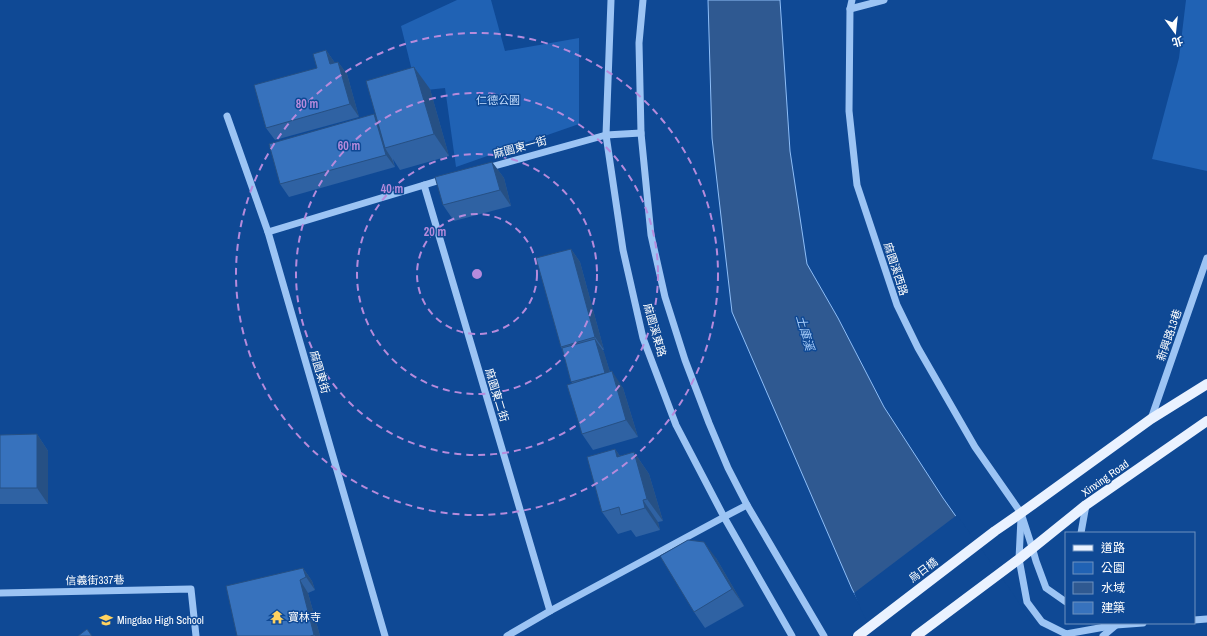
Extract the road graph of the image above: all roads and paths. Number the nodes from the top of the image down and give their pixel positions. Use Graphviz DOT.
graph roads {
  1 [pos="610,0"];
  2 [pos="643,0"];
  3 [pos="852,0"];
  4 [pos="884,0"];
  5 [pos="850,9"];
  6 [pos="227,116"];
  7 [pos="641,133"];
  8 [pos="606,135"];
  9 [pos="477,170"];
  10 [pos="454,177"];
  11 [pos="424,185"];
  12 [pos="268,232"];
  13 [pos="1207,258"];
  14 [pos="1207,384"];
  15 [pos="1151,419"];
  16 [pos="1207,421"];
  17 [pos="746,505"];
  18 [pos="1086,505"];
  19 [pos="1021,513"];
  20 [pos="724,516"];
  21 [pos="995,531"];
  22 [pos="1081,532"];
  23 [pos="1032,547"];
  24 [pos="1016,561"];
  25 [pos="0,593"];
  26 [pos="1065,601"];
  27 [pos="550,611"];
  28 [pos="1207,619"];
  29 [pos="1195,620"];
  30 [pos="1112,624"];
  31 [pos="1130,624"];
  32 [pos="1116,625"];
  33 [pos="196,636"];
  34 [pos="385,636"];
  35 [pos="508,636"];
  36 [pos="792,636"];
  37 [pos="824,636"];
  38 [pos="858,636"];
  39 [pos="916,636"];
  40 [pos="1103,636"];
  1 -- 8 [label="street, 麻園溪東路"];
  2 -- 7 [label="street, 麻園溪東路"];
  3 -- 5 [label="street, 麻園溪西路"];
  4 -- 5 [label="street"];
  5 -- 19 [label="street, 麻園溪西路"];
  6 -- 12 [label="street, 麻園東街"];
  7 -- 8 [label="street, 麻園東一街"];
  7 -- 17 [label="street, 麻園溪東路"];
  8 -- 9 [label="street, 麻園東一街"];
  8 -- 20 [label="street, 麻園溪東路"];
  10 -- 11 [label="street"];
  11 -- 12 [label="street"];
  11 -- 27 [label="street, 麻園東二街"];
  12 -- 34 [label="street, 麻園東街"];
  13 -- 15 [label="street, 新興路13巷"];
  14 -- 15 [label="main road, Xinxing Road"];
  15 -- 19 [label="main road, Xinxing Road"];
  16 -- 18 [label="main road, Xinxing Road"];
  17 -- 20 [label="street"];
  17 -- 37 [label="street, 麻園溪東路"];
  18 -- 22 [label="street"];
  18 -- 23 [label="main road, Xinxing Road"];
  19 -- 21 [label="main road, Xinxing Road"];
  19 -- 23 [label="street, 麻園溪西路"];
  19 -- 24 [label="street"];
  20 -- 27 [label="street"];
  20 -- 36 [label="street, 麻園溪東路"];
  21 -- 38 [label="main road, 烏日橋"];
  23 -- 24 [label="main road, Xinxing Road"];
  23 -- 26 [label="street, 麻園溪西路"];
  24 -- 32 [label="street"];
  24 -- 39 [label="main road"];
  25 -- 33 [label="street, 信義街337巷"];
  27 -- 35 [label="street"];
  28 -- 29 [label="street"];
  30 -- 32 [label="street"];
  31 -- 32 [label="street"];
  32 -- 40 [label="street"];
}
